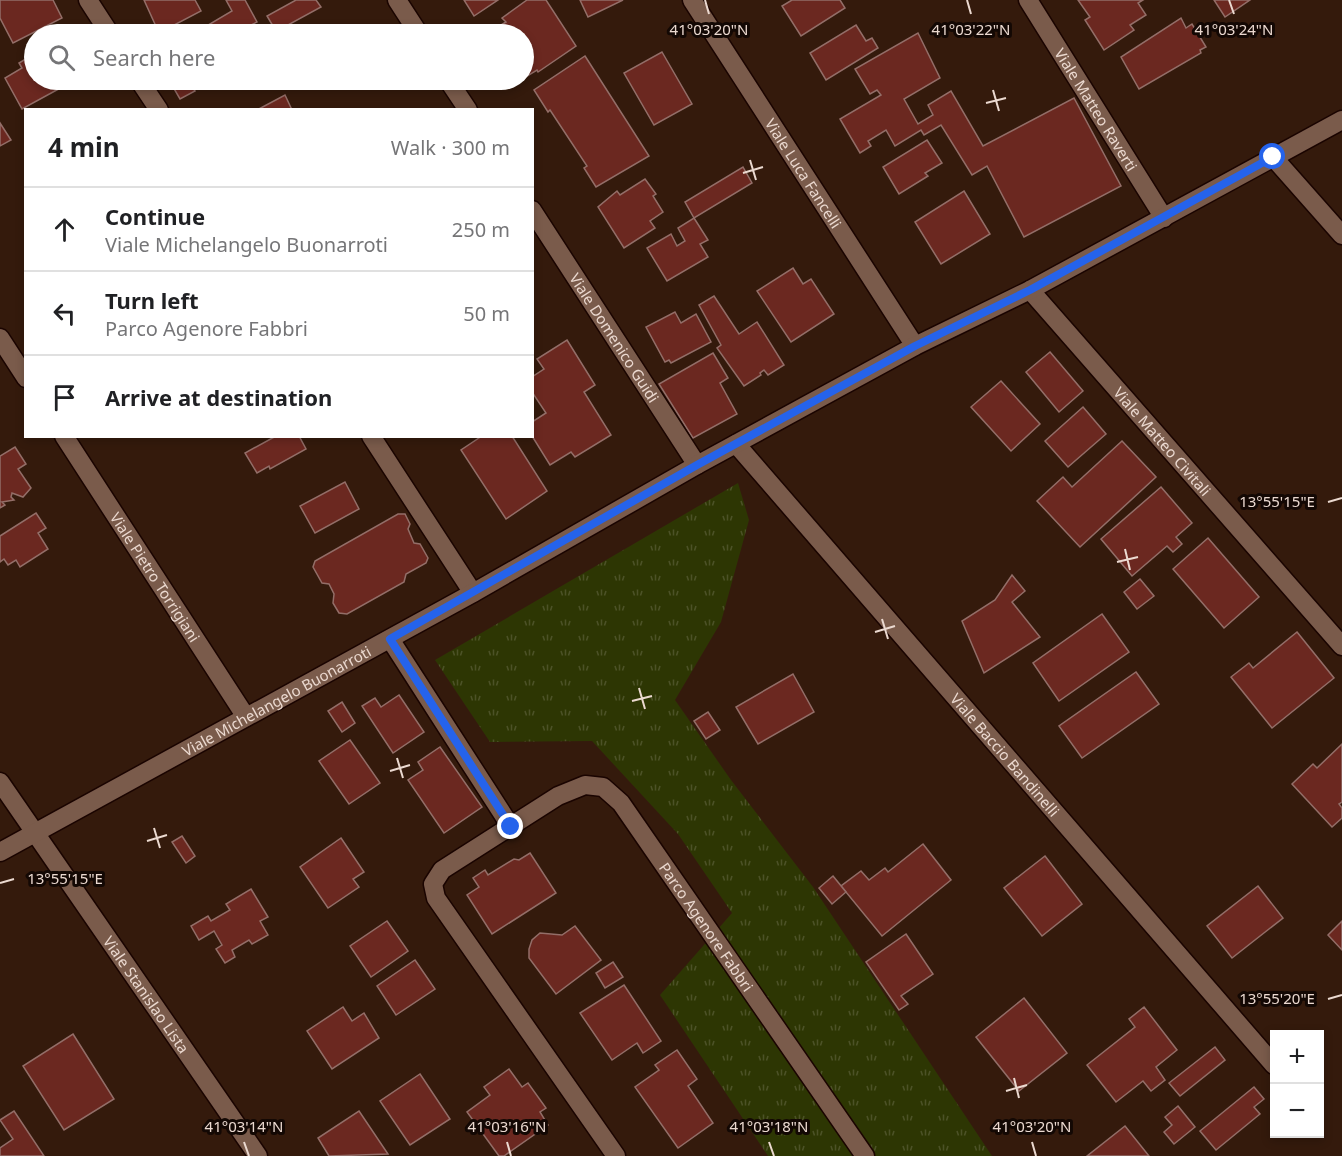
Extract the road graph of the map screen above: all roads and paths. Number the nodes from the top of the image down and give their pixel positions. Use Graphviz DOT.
graph roads {
  1 [pos="88,0"];
  2 [pos="397,0"];
  3 [pos="692,0"];
  4 [pos="1034,2"];
  5 [pos="104,24"];
  6 [pos="413,24"];
  7 [pos="146,90"];
  8 [pos="455,90"];
  9 [pos="158,108"];
  10 [pos="467,108"];
  11 [pos="1342,120"];
  12 [pos="1273,157"];
  13 [pos="534,213"];
  14 [pos="1164,218"];
  15 [pos="1342,235"];
  16 [pos="1030,290"];
  17 [pos="0,338"];
  18 [pos="915,346"];
  19 [pos="24,375"];
  20 [pos="65,438"];
  21 [pos="372,438"];
  22 [pos="736,444"];
  23 [pos="697,465"];
  24 [pos="473,594"];
  25 [pos="390,639"];
  26 [pos="1342,646"];
  27 [pos="246,717"];
  28 [pos="0,782"];
  29 [pos="511,827"];
  30 [pos="34,834"];
  31 [pos="0,852"];
  32 [pos="1270,1059"];
  33 [pos="258,1156"];
  34 [pos="616,1156"];
  35 [pos="865,1156"];
  1 -- 5 [label="street"];
  2 -- 6 [label="street"];
  3 -- 18 [label="street, Viale Luca Fancelli"];
  4 -- 14 [label="street, Viale Matteo Raverti"];
  7 -- 9 [label="street"];
  8 -- 10 [label="street"];
  11 -- 12 [label="street, Viale Michelangelo Buonarroti"];
  12 -- 14 [label="street, Viale Michelangelo Buonarroti"];
  12 -- 15 [label="street"];
  13 -- 23 [label="street, Viale Domenico Guidi"];
  14 -- 16 [label="street, Viale Michelangelo Buonarroti"];
  16 -- 18 [label="street, Viale Michelangelo Buonarroti"];
  16 -- 26 [label="street, Viale Matteo Civitali"];
  17 -- 19 [label="street"];
  18 -- 22 [label="street, Viale Michelangelo Buonarroti"];
  20 -- 27 [label="street, Viale Pietro Torrigiani"];
  21 -- 24 [label="street"];
  22 -- 23 [label="street, Viale Michelangelo Buonarroti"];
  22 -- 32 [label="street, Viale Baccio Bandinelli"];
  23 -- 24 [label="street, Viale Michelangelo Buonarroti"];
  24 -- 25 [label="street, Viale Michelangelo Buonarroti"];
  25 -- 27 [label="street, Viale Michelangelo Buonarroti"];
  25 -- 29 [label="street"];
  27 -- 30 [label="street, Viale Michelangelo Buonarroti"];
  28 -- 30 [label="street, Viale Stanislao Lista"];
  29 -- 34 [label="street, Parco Agenore Fabbri"];
  29 -- 35 [label="street, Parco Agenore Fabbri"];
  30 -- 31 [label="street, Viale Michelangelo Buonarroti"];
  30 -- 33 [label="street, Viale Stanislao Lista"];
}
